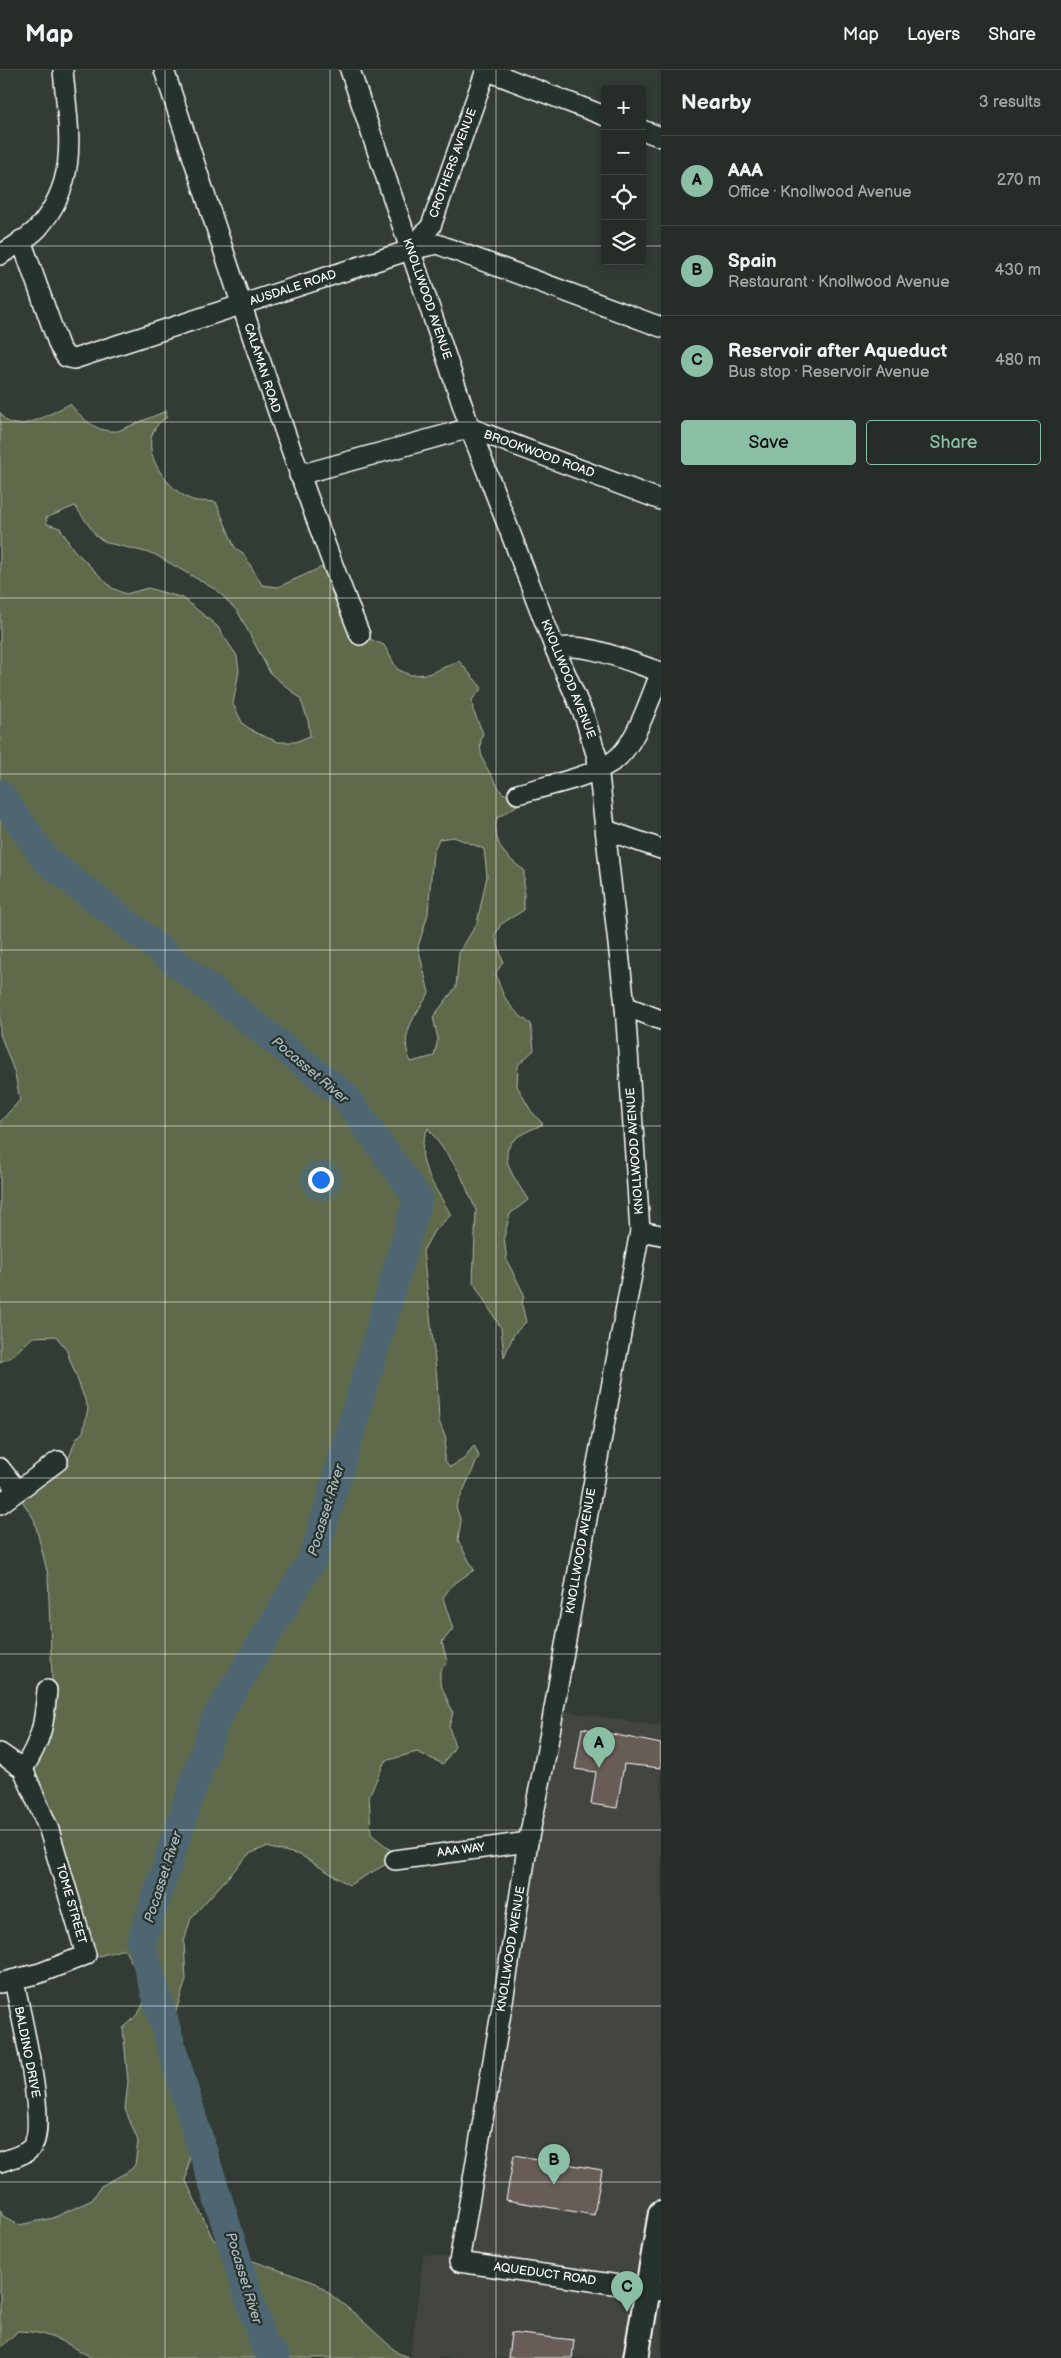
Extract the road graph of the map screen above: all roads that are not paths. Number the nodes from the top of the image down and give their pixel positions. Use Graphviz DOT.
graph roads {
  1 [pos="63,70"];
  2 [pos="164,70"];
  3 [pos="350,70"];
  4 [pos="486,70"];
  5 [pos="601,114"];
  6 [pos="646,131"];
  7 [pos="661,137"];
  8 [pos="21,240"];
  9 [pos="410,250"];
  10 [pos="0,255"];
  11 [pos="242,305"];
  12 [pos="661,327"];
  13 [pos="470,428"];
  14 [pos="299,475"];
  15 [pos="661,500"];
  16 [pos="360,635"];
  17 [pos="555,649"];
  18 [pos="661,672"];
  19 [pos="595,770"];
  20 [pos="518,794"];
  21 [pos="606,830"];
  22 [pos="661,849"];
  23 [pos="625,1006"];
  24 [pos="661,1020"];
  25 [pos="640,1231"];
  26 [pos="661,1235"];
  27 [pos="58,1461"];
  28 [pos="0,1468"];
  29 [pos="17,1490"];
  30 [pos="0,1504"];
  31 [pos="47,1690"];
  32 [pos="0,1753"];
  33 [pos="23,1769"];
  34 [pos="528,1842"];
  35 [pos="395,1860"];
  36 [pos="7,1982"];
  37 [pos="0,2162"];
  38 [pos="661,2213"];
  39 [pos="459,2262"];
  40 [pos="654,2290"];
  41 [pos="636,2358"];
  1 -- 8 [label="street"];
  2 -- 11 [label="street, CALAMAN ROAD"];
  3 -- 9 [label="street, KNOLLWOOD AVENUE"];
  4 -- 5 [label="street"];
  4 -- 9 [label="street, CROTHERS AVENUE"];
  6 -- 7 [label="street"];
  8 -- 10 [label="street"];
  8 -- 11 [label="street, AUSDALE ROAD"];
  9 -- 11 [label="street, AUSDALE ROAD"];
  9 -- 12 [label="street, AUSDALE ROAD"];
  9 -- 13 [label="street, KNOLLWOOD AVENUE"];
  11 -- 14 [label="street, CALAMAN ROAD"];
  13 -- 14 [label="street, BROOKWOOD ROAD"];
  13 -- 15 [label="street, BROOKWOOD ROAD"];
  13 -- 17 [label="street, KNOLLWOOD AVENUE"];
  14 -- 16 [label="street, CALAMAN ROAD"];
  17 -- 18 [label="street"];
  17 -- 19 [label="street, KNOLLWOOD AVENUE"];
  18 -- 19 [label="street"];
  19 -- 20 [label="street"];
  19 -- 21 [label="street, KNOLLWOOD AVENUE"];
  21 -- 22 [label="street"];
  21 -- 23 [label="street, KNOLLWOOD AVENUE"];
  23 -- 24 [label="street"];
  23 -- 25 [label="street, KNOLLWOOD AVENUE"];
  25 -- 26 [label="street"];
  25 -- 34 [label="street, KNOLLWOOD AVENUE"];
  27 -- 29 [label="street"];
  28 -- 29 [label="street"];
  29 -- 30 [label="street"];
  31 -- 33 [label="street"];
  32 -- 33 [label="street"];
  33 -- 36 [label="street, TOME STREET"];
  34 -- 35 [label="street, AAA WAY"];
  34 -- 39 [label="street, KNOLLWOOD AVENUE"];
  36 -- 37 [label="street, BALDINO DRIVE"];
  38 -- 40 [label="main road"];
  39 -- 40 [label="street, AQUEDUCT ROAD"];
  40 -- 41 [label="main road"];
}
